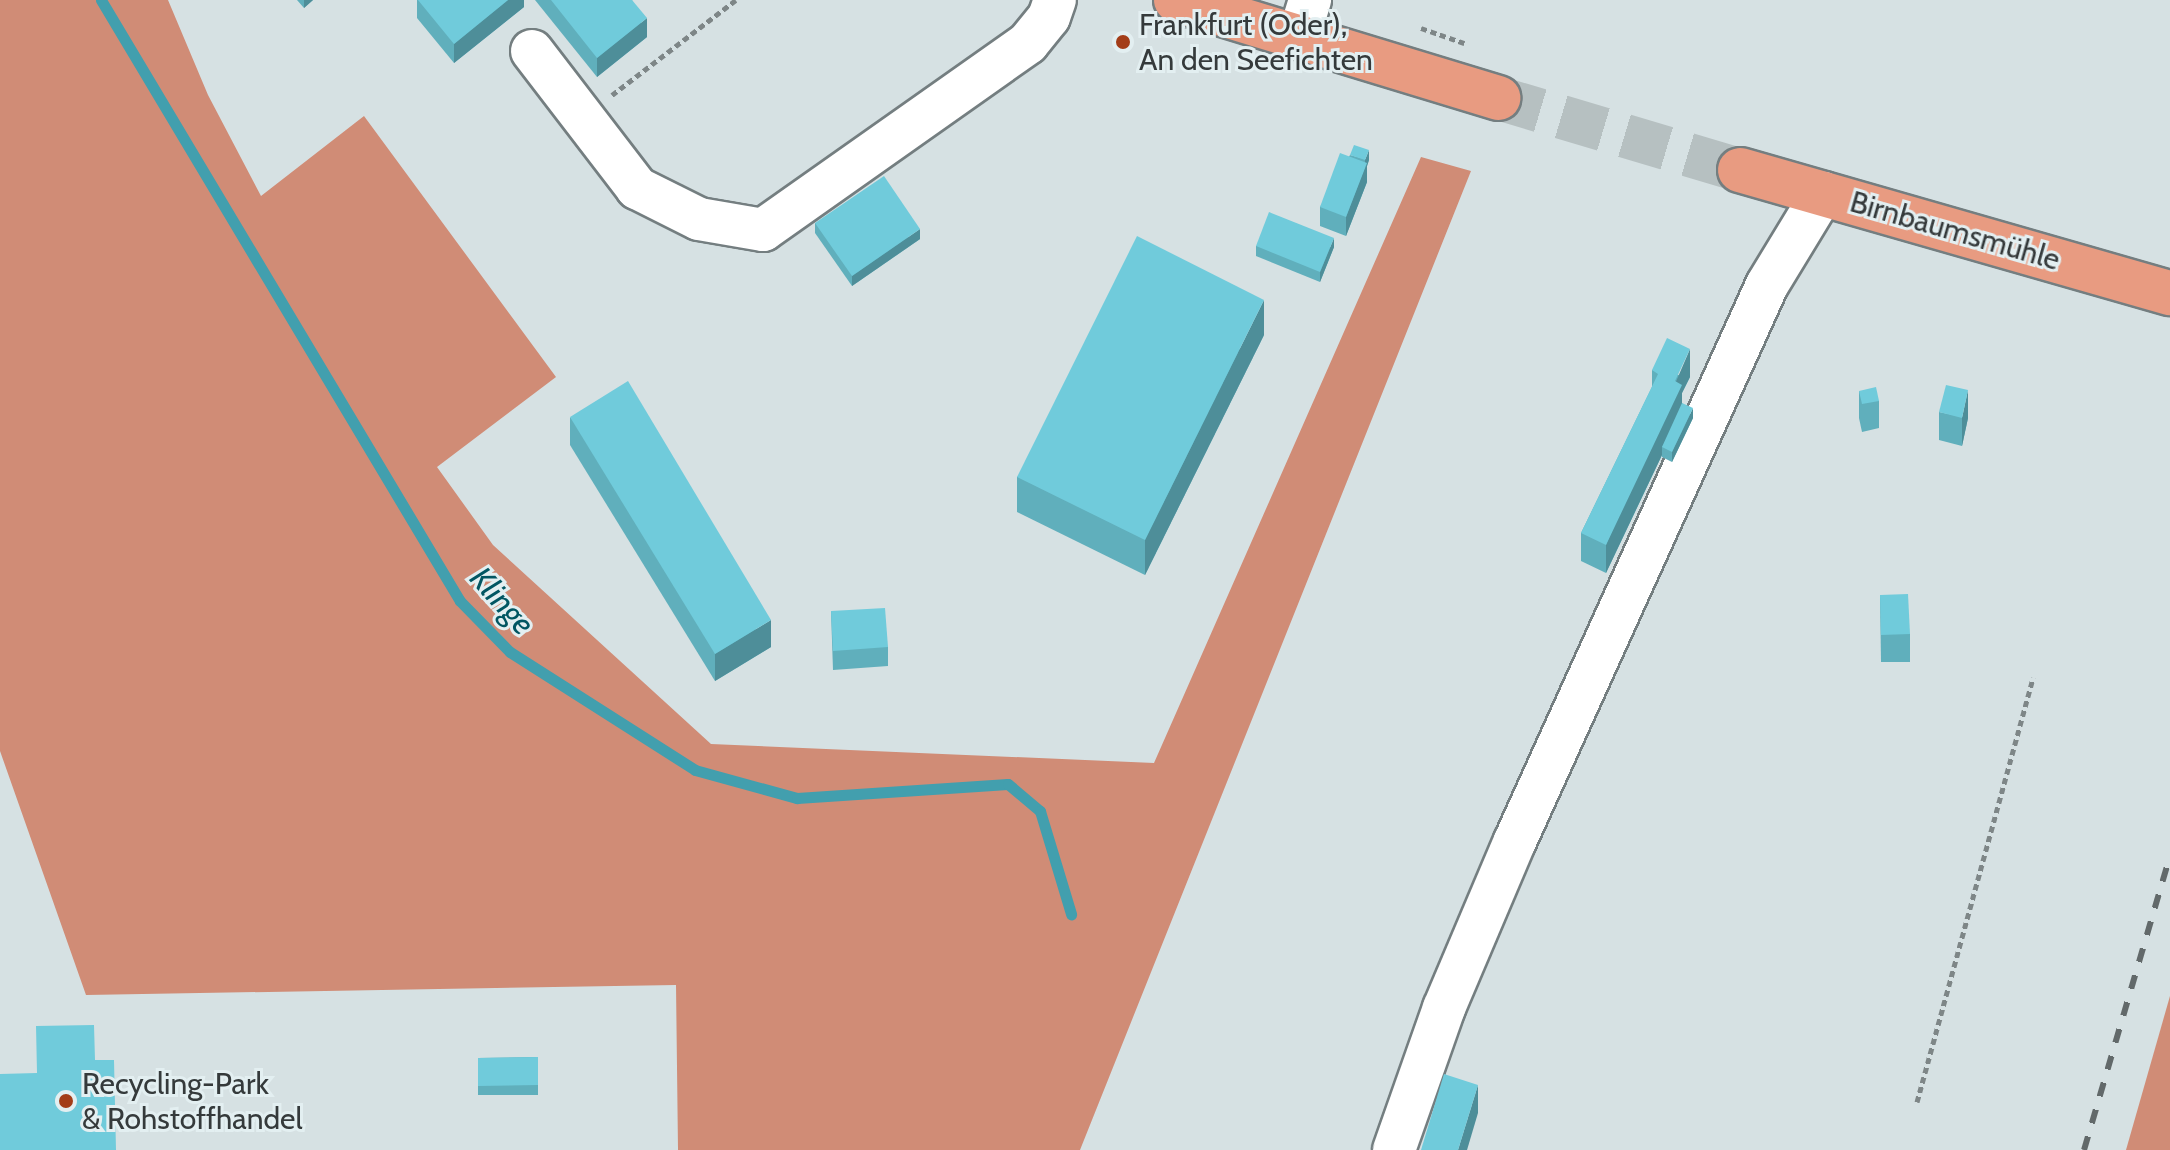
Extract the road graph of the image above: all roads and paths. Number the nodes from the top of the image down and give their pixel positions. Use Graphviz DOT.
graph roads {
  1 [pos="736,0"];
  2 [pos="1055,0"];
  3 [pos="1176,0"];
  4 [pos="1305,18"];
  5 [pos="532,51"];
  6 [pos="1498,98"];
  7 [pos="582,117"];
  8 [pos="1740,170"];
  9 [pos="1823,193"];
  10 [pos="2170,293"];
  11 [pos="2033,678"];
  12 [pos="1917,1102"];
  13 [pos="1394,1150"];
  1 -- 7 [label="path"];
  2 -- 7 [label="lane"];
  3 -- 4 [label="main road"];
  4 -- 6 [label="main road"];
  5 -- 7 [label="lane"];
  8 -- 9 [label="main road, Birnbaumsmühle"];
  9 -- 10 [label="main road, Birnbaumsmühle"];
  9 -- 13 [label="lane"];
  11 -- 12 [label="path"];
}
